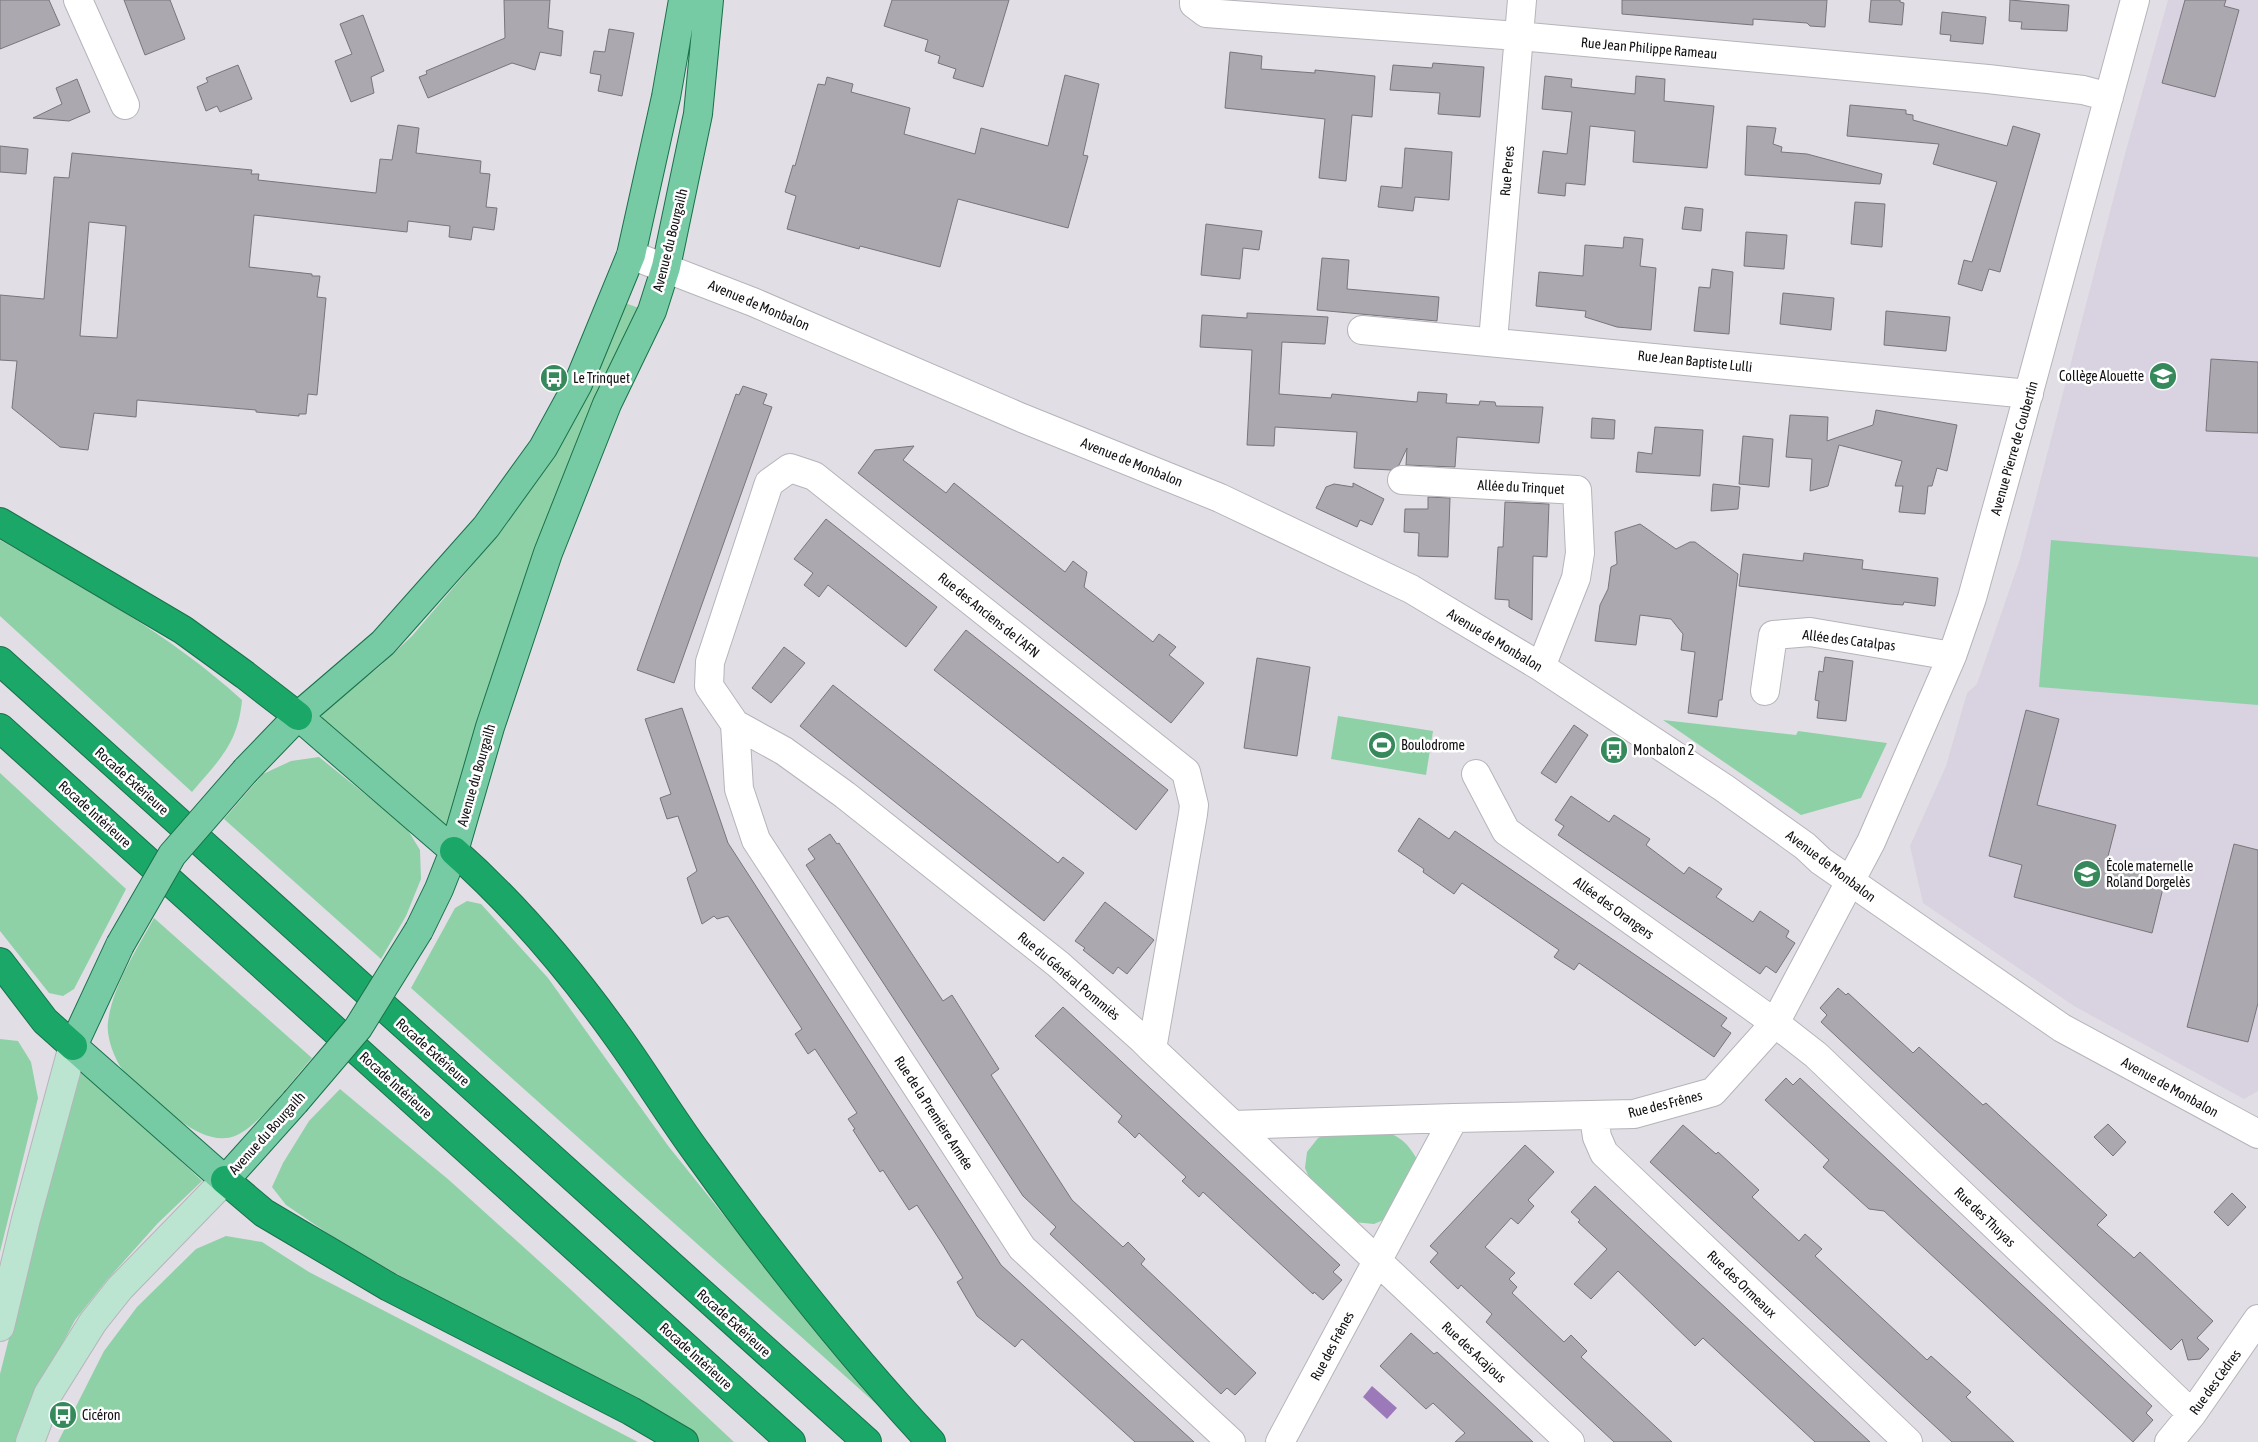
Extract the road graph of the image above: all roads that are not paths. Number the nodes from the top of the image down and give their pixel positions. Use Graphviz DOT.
graph roads {
  1 [pos="78,0"];
  2 [pos="682,0"];
  3 [pos="709,0"];
  4 [pos="1194,0"];
  5 [pos="1522,0"];
  6 [pos="2135,0"];
  7 [pos="1518,36"];
  8 [pos="2109,97"];
  9 [pos="126,105"];
  10 [pos="631,255"];
  11 [pos="666,267"];
  12 [pos="1362,330"];
  13 [pos="1493,341"];
  14 [pos="2029,394"];
  15 [pos="1402,480"];
  16 [pos="0,522"];
  17 [pos="1952,656"];
  18 [pos="0,661"];
  19 [pos="1541,667"];
  20 [pos="1765,692"];
  21 [pos="298,716"];
  22 [pos="735,724"];
  23 [pos="0,728"];
  24 [pos="1476,774"];
  25 [pos="454,851"];
  26 [pos="1851,882"];
  27 [pos="0,962"];
  28 [pos="1775,1023"];
  29 [pos="73,1046"];
  30 [pos="1152,1050"];
  31 [pos="1594,1117"];
  32 [pos="1454,1118"];
  33 [pos="1233,1125"];
  34 [pos="2258,1134"];
  35 [pos="225,1180"];
  36 [pos="1377,1261"];
  37 [pos="2258,1319"];
  38 [pos="0,1327"];
  39 [pos="2192,1414"];
  40 [pos="30,1442"];
  41 [pos="684,1442"];
  42 [pos="791,1442"];
  43 [pos="867,1442"];
  44 [pos="931,1442"];
  45 [pos="1231,1442"];
  46 [pos="1280,1442"];
  47 [pos="1570,1442"];
  48 [pos="1908,1442"];
  49 [pos="2169,1442"];
  1 -- 9 [label="street"];
  2 -- 10 [label="main road"];
  3 -- 11 [label="main road, Avenue du Bourgailh"];
  4 -- 7 [label="street, Rue Jean Philippe Rameau"];
  5 -- 7 [label="street, Rue Peres"];
  6 -- 8 [label="street, Avenue Pierre de Coubertin"];
  7 -- 8 [label="street, Rue Jean Philippe Rameau"];
  7 -- 13 [label="street, Rue Peres"];
  8 -- 14 [label="street, Avenue Pierre de Coubertin"];
  10 -- 11 [label="street, Avenue de Monbalon"];
  10 -- 21 [label="main road"];
  11 -- 19 [label="street, Avenue de Monbalon"];
  11 -- 25 [label="main road, Avenue du Bourgailh"];
  12 -- 13 [label="street, Rue Jean Baptiste Lulli"];
  13 -- 14 [label="street, Rue Jean Baptiste Lulli"];
  14 -- 17 [label="street, Avenue Pierre de Coubertin"];
  15 -- 19 [label="street, Allée du Trinquet"];
  16 -- 21 [label="highway"];
  17 -- 20 [label="street, Allée des Catalpas"];
  17 -- 26 [label="street, Avenue Pierre de Coubertin"];
  18 -- 43 [label="highway, Rocade Extérieure"];
  19 -- 26 [label="street, Avenue de Monbalon"];
  21 -- 25 [label="main road"];
  21 -- 29 [label="main road, bridge"];
  22 -- 30 [label="street, Rue du Général Pommiès"];
  22 -- 30 [label="street, Rue des Anciens de l'AFN"];
  22 -- 45 [label="street, Rue de la Première Armée"];
  23 -- 42 [label="highway, Rocade Intérieure"];
  24 -- 28 [label="street, Allée des Orangers"];
  25 -- 35 [label="main road, Avenue du Bourgailh, bridge"];
  25 -- 44 [label="highway"];
  26 -- 28 [label="street, Rue des Frênes"];
  26 -- 34 [label="street, Avenue de Monbalon"];
  27 -- 29 [label="highway"];
  28 -- 31 [label="street, Rue des Frênes"];
  28 -- 39 [label="street, Rue des Thuyas"];
  29 -- 35 [label="main road"];
  29 -- 38 [label="main road"];
  30 -- 33 [label="street, Rue du Général Pommiès"];
  31 -- 32 [label="street, Rue des Frênes"];
  31 -- 48 [label="street, Rue des Ormeaux"];
  32 -- 33 [label="street, Rue des Frênes"];
  32 -- 36 [label="street, Rue des Frênes"];
  33 -- 36 [label="street, Rue du Général Pommiès"];
  35 -- 40 [label="main road, Avenue du Bourgailh"];
  35 -- 41 [label="highway"];
  36 -- 46 [label="street, Rue des Frênes"];
  36 -- 47 [label="street, Rue des Acajous"];
  37 -- 39 [label="street, Rue des Cèdres"];
  39 -- 49 [label="street, Rue des Cèdres"];
}
